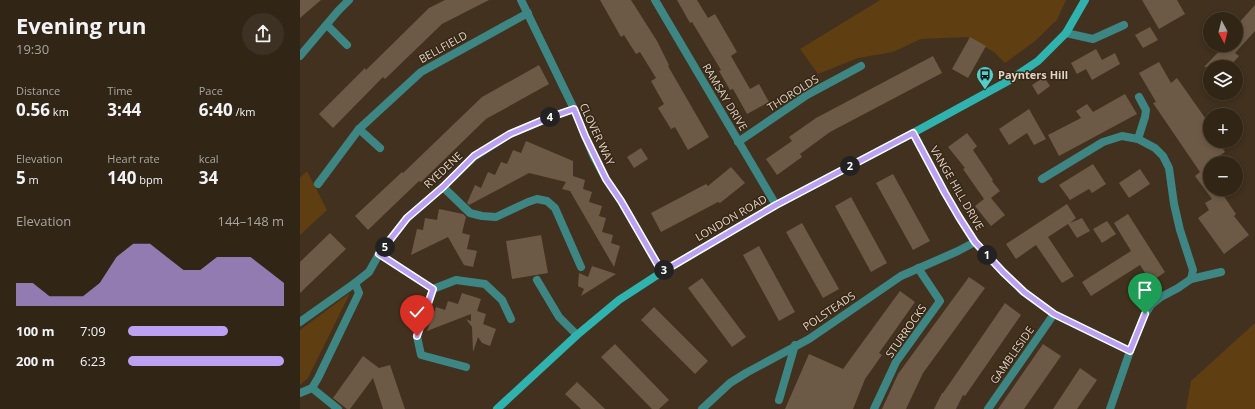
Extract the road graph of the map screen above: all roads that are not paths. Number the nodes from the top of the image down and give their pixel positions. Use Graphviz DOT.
graph roads {
  1 [pos="349,0"];
  2 [pos="521,0"];
  3 [pos="654,0"];
  4 [pos="1085,0"];
  5 [pos="528,13"];
  6 [pos="327,25"];
  7 [pos="1124,25"];
  8 [pos="1066,33"];
  9 [pos="347,45"];
  10 [pos="300,56"];
  11 [pos="861,66"];
  12 [pos="1139,97"];
  13 [pos="574,109"];
  14 [pos="359,129"];
  15 [pos="913,133"];
  16 [pos="1138,139"];
  17 [pos="738,142"];
  18 [pos="380,148"];
  19 [pos="1042,180"];
  20 [pos="318,184"];
  21 [pos="443,187"];
  22 [pos="776,205"];
  23 [pos="975,242"];
  24 [pos="379,254"];
  25 [pos="581,267"];
  26 [pos="918,268"];
  27 [pos="662,272"];
  28 [pos="1221,272"];
  29 [pos="1191,279"];
  30 [pos="537,280"];
  31 [pos="355,283"];
  32 [pos="433,289"];
  33 [pos="1054,314"];
  34 [pos="511,319"];
  35 [pos="300,322"];
  36 [pos="577,335"];
  37 [pos="795,346"];
  38 [pos="1130,351"];
  39 [pos="466,368"];
  40 [pos="312,388"];
  41 [pos="300,393"];
  42 [pos="779,400"];
  43 [pos="338,409"];
  44 [pos="497,409"];
  45 [pos="702,409"];
  46 [pos="874,409"];
  47 [pos="988,409"];
  48 [pos="1110,409"];
  1 -- 6 [label="street"];
  2 -- 5 [label="street, CLOVER WAY"];
  3 -- 17 [label="street, RAMSAY DRIVE"];
  4 -- 8 [label="main road, LONDON ROAD"];
  5 -- 13 [label="street, CLOVER WAY"];
  5 -- 14 [label="street, BELLFIELD"];
  6 -- 9 [label="street"];
  6 -- 10 [label="street"];
  7 -- 8 [label="street"];
  8 -- 15 [label="main road, LONDON ROAD"];
  11 -- 17 [label="street, THOROLDS"];
  12 -- 16 [label="street"];
  13 -- 21 [label="street, RYEDENE"];
  13 -- 27 [label="street, CLOVER WAY"];
  14 -- 18 [label="street"];
  14 -- 20 [label="street, BELLFIELD"];
  15 -- 22 [label="main road, LONDON ROAD"];
  15 -- 23 [label="street, VANGE HILL DRIVE"];
  16 -- 19 [label="street"];
  16 -- 29 [label="street"];
  17 -- 22 [label="street, RAMSAY DRIVE"];
  21 -- 24 [label="street, RYEDENE"];
  21 -- 25 [label="street"];
  22 -- 27 [label="main road, LONDON ROAD"];
  23 -- 26 [label="street, POLSTEADS"];
  23 -- 33 [label="street, VANGE HILL DRIVE"];
  24 -- 31 [label="street, RYEDENE"];
  24 -- 32 [label="street"];
  26 -- 37 [label="street, POLSTEADS"];
  26 -- 46 [label="street, STURROCKS"];
  27 -- 36 [label="main road, LONDON ROAD"];
  28 -- 29 [label="street"];
  29 -- 38 [label="street"];
  30 -- 36 [label="street"];
  31 -- 35 [label="street, RYEDENE"];
  31 -- 40 [label="street"];
  32 -- 34 [label="street"];
  32 -- 39 [label="street"];
  33 -- 38 [label="street, VANGE HILL DRIVE"];
  33 -- 47 [label="street, GAMBLESIDE"];
  36 -- 44 [label="main road, LONDON ROAD"];
  37 -- 42 [label="street"];
  37 -- 45 [label="street, POLSTEADS"];
  38 -- 48 [label="street"];
  40 -- 41 [label="street"];
  40 -- 43 [label="street"];
}
